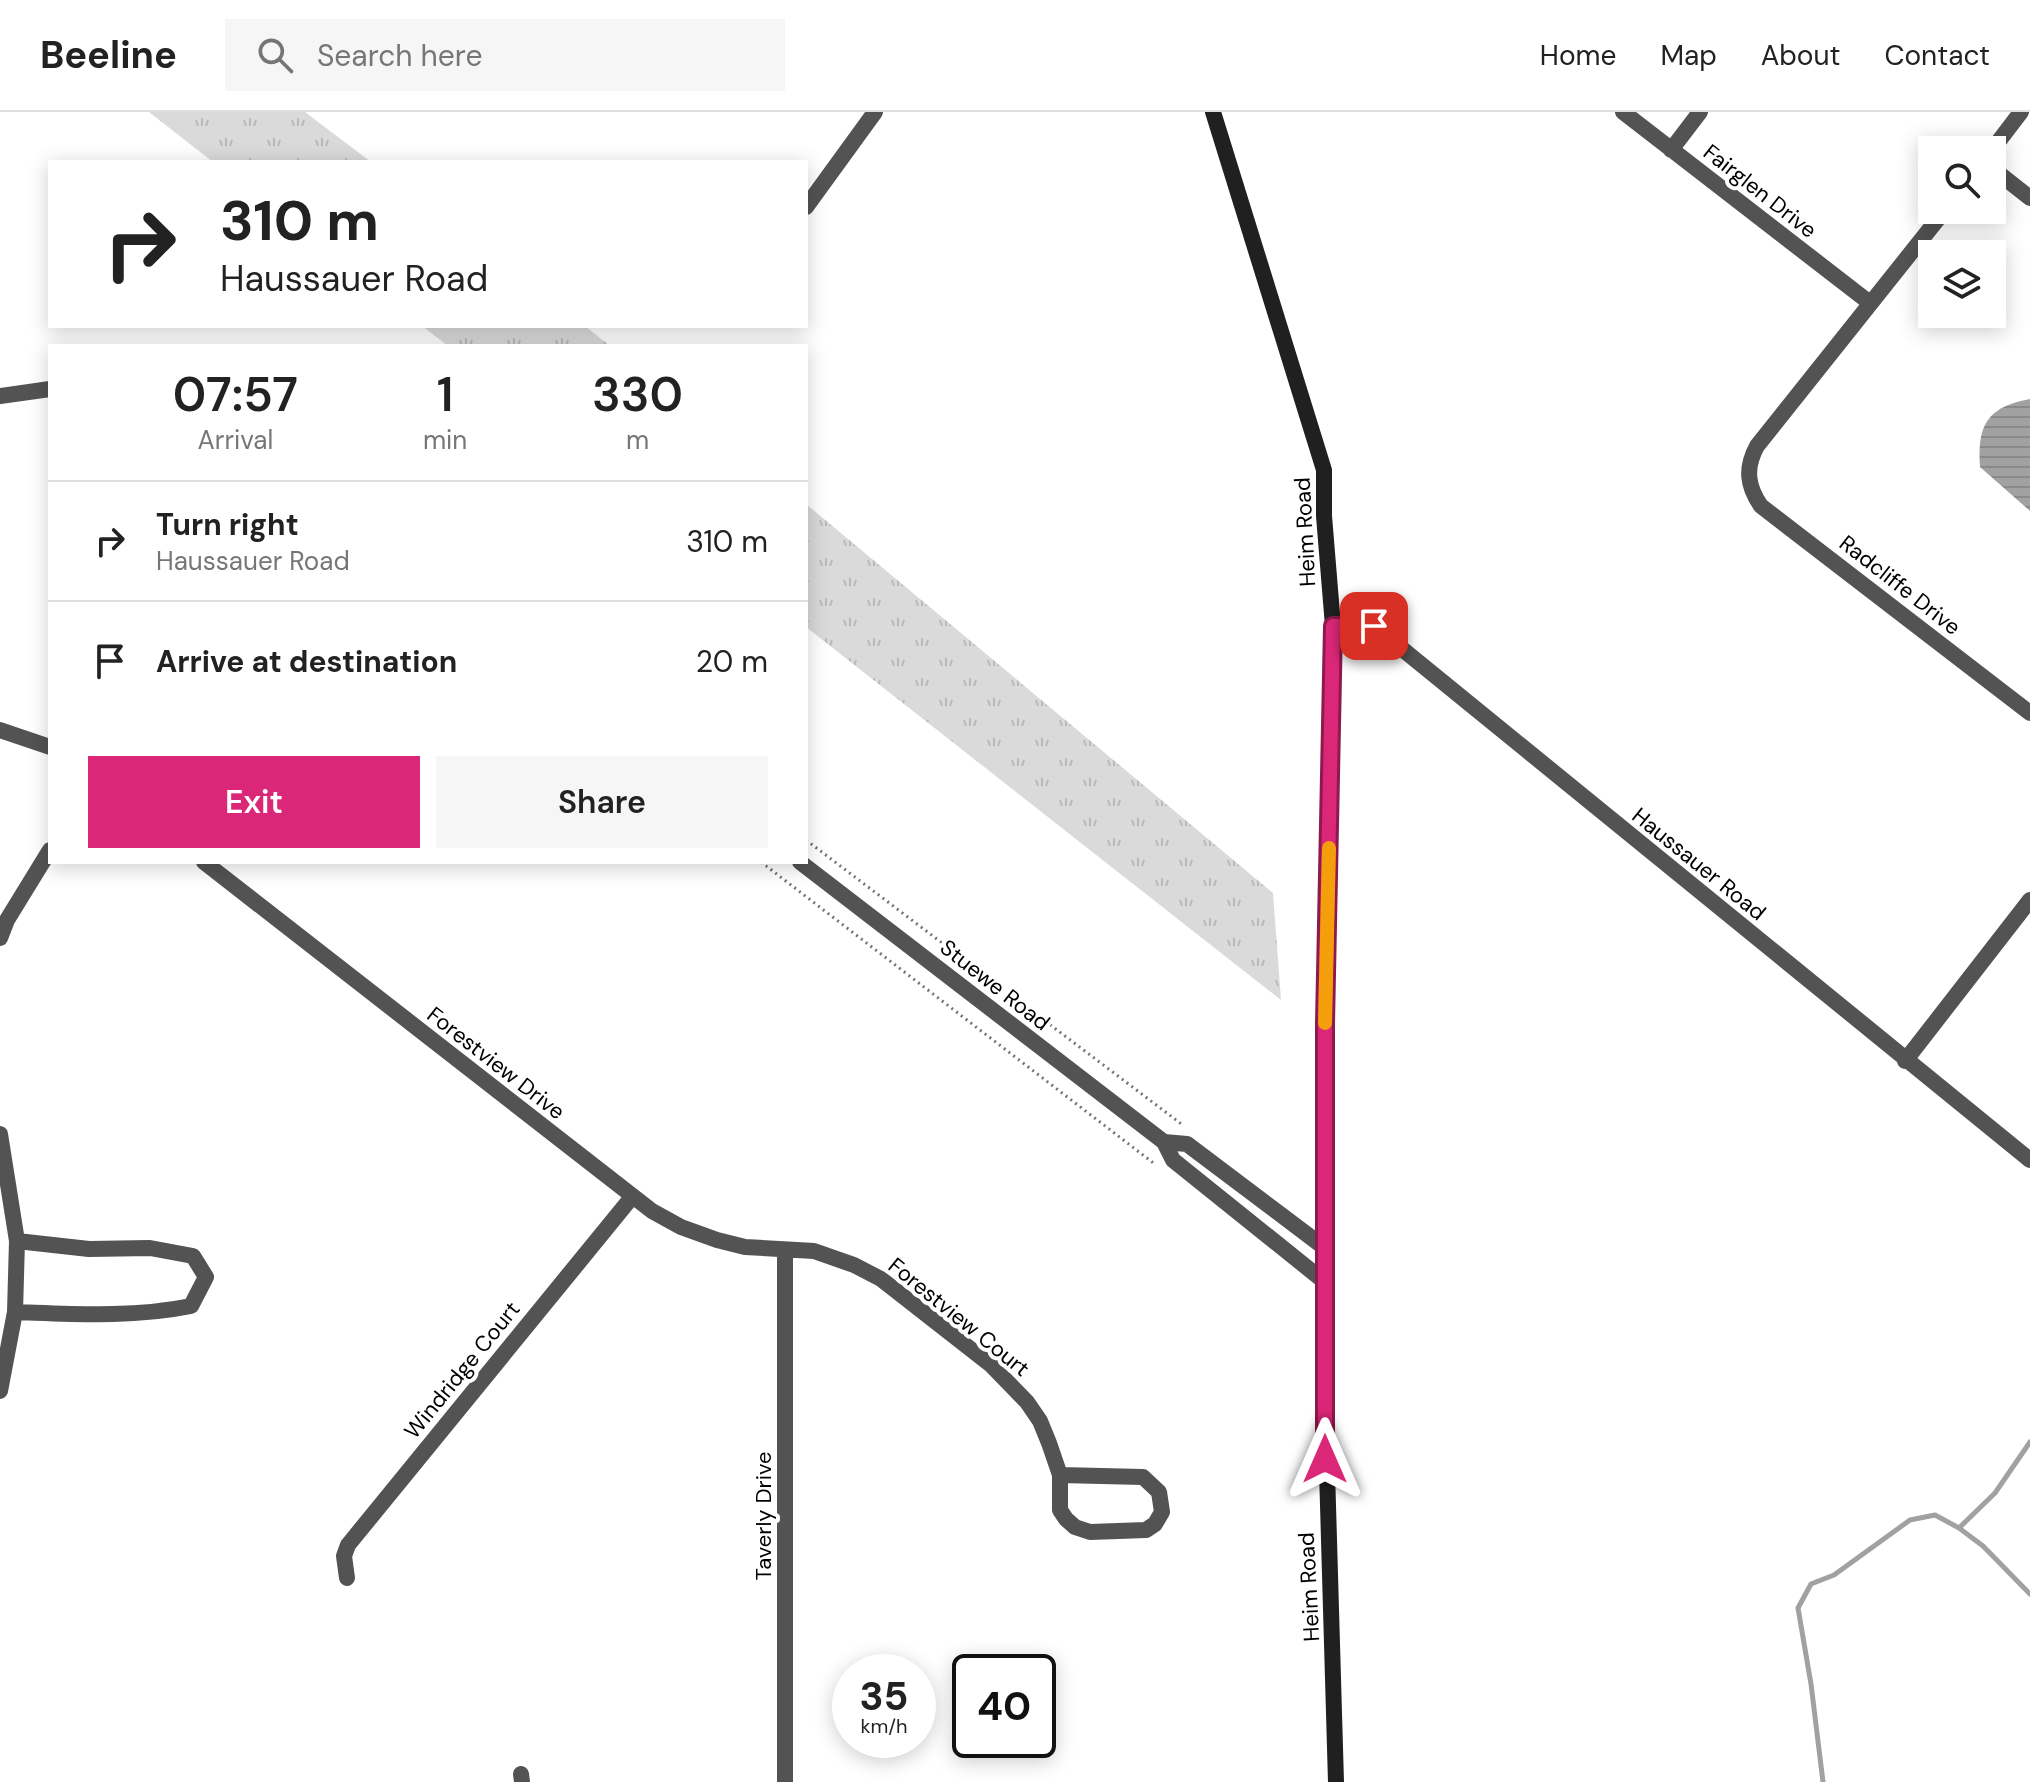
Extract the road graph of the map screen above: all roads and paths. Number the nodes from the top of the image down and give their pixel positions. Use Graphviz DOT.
graph roads {
  1 [pos="875,112"];
  2 [pos="1213,112"];
  3 [pos="1623,112"];
  4 [pos="1700,112"];
  5 [pos="2021,112"];
  6 [pos="2003,136"];
  7 [pos="1671,150"];
  8 [pos="2006,179"];
  9 [pos="2030,198"];
  10 [pos="808,204"];
  11 [pos="1934,224"];
  12 [pos="1870,303"];
  13 [pos="48,389"];
  14 [pos="0,396"];
  15 [pos="1333,626"];
  16 [pos="2030,713"];
  17 [pos="0,730"];
  18 [pos="48,746"];
  19 [pos="808,842"];
  20 [pos="48,853"];
  21 [pos="207,864"];
  22 [pos="764,864"];
  23 [pos="803,864"];
  24 [pos="2030,900"];
  25 [pos="0,938"];
  26 [pos="1905,1061"];
  27 [pos="0,1134"];
  28 [pos="1195,1134"];
  29 [pos="1164,1142"];
  30 [pos="2030,1160"];
  31 [pos="1161,1169"];
  32 [pos="632,1197"];
  33 [pos="17,1241"];
  34 [pos="1325,1248"];
  35 [pos="785,1250"];
  36 [pos="1325,1282"];
  37 [pos="15,1312"];
  38 [pos="0,1391"];
  39 [pos="1060,1475"];
  40 [pos="347,1578"];
  41 [pos="785,1782"];
  42 [pos="1336,1782"];
  1 -- 10 [label="street"];
  2 -- 15 [label="street, Heim Road"];
  3 -- 7 [label="street, Fairglen Drive"];
  4 -- 7 [label="street"];
  5 -- 6 [label="street"];
  7 -- 12 [label="street, Fairglen Drive"];
  8 -- 9 [label="street"];
  11 -- 12 [label="street, Radcliffe Drive"];
  12 -- 16 [label="street, Radcliffe Drive"];
  13 -- 14 [label="street"];
  15 -- 26 [label="street, Haussauer Road"];
  15 -- 34 [label="street, Heim Road"];
  17 -- 18 [label="street"];
  19 -- 28 [label="path"];
  20 -- 25 [label="street"];
  21 -- 32 [label="street, Forestview Drive"];
  22 -- 31 [label="path"];
  23 -- 29 [label="street, Stuewe Road"];
  24 -- 26 [label="street"];
  26 -- 30 [label="street, Haussauer Road"];
  27 -- 33 [label="street"];
  29 -- 34 [label="street, Stuewe Road"];
  29 -- 36 [label="street, Stuewe Road"];
  32 -- 35 [label="street, Forestview Drive"];
  32 -- 40 [label="street, Windridge Court"];
  33 -- 37 [label="street"];
  33 -- 37 [label="street"];
  34 -- 36 [label="street, Heim Road"];
  35 -- 39 [label="street, Forestview Court"];
  35 -- 41 [label="street, Taverly Drive"];
  36 -- 42 [label="street, Heim Road"];
  37 -- 38 [label="street"];
  39 -- 39 [label="street, Forestview Court"];
}
